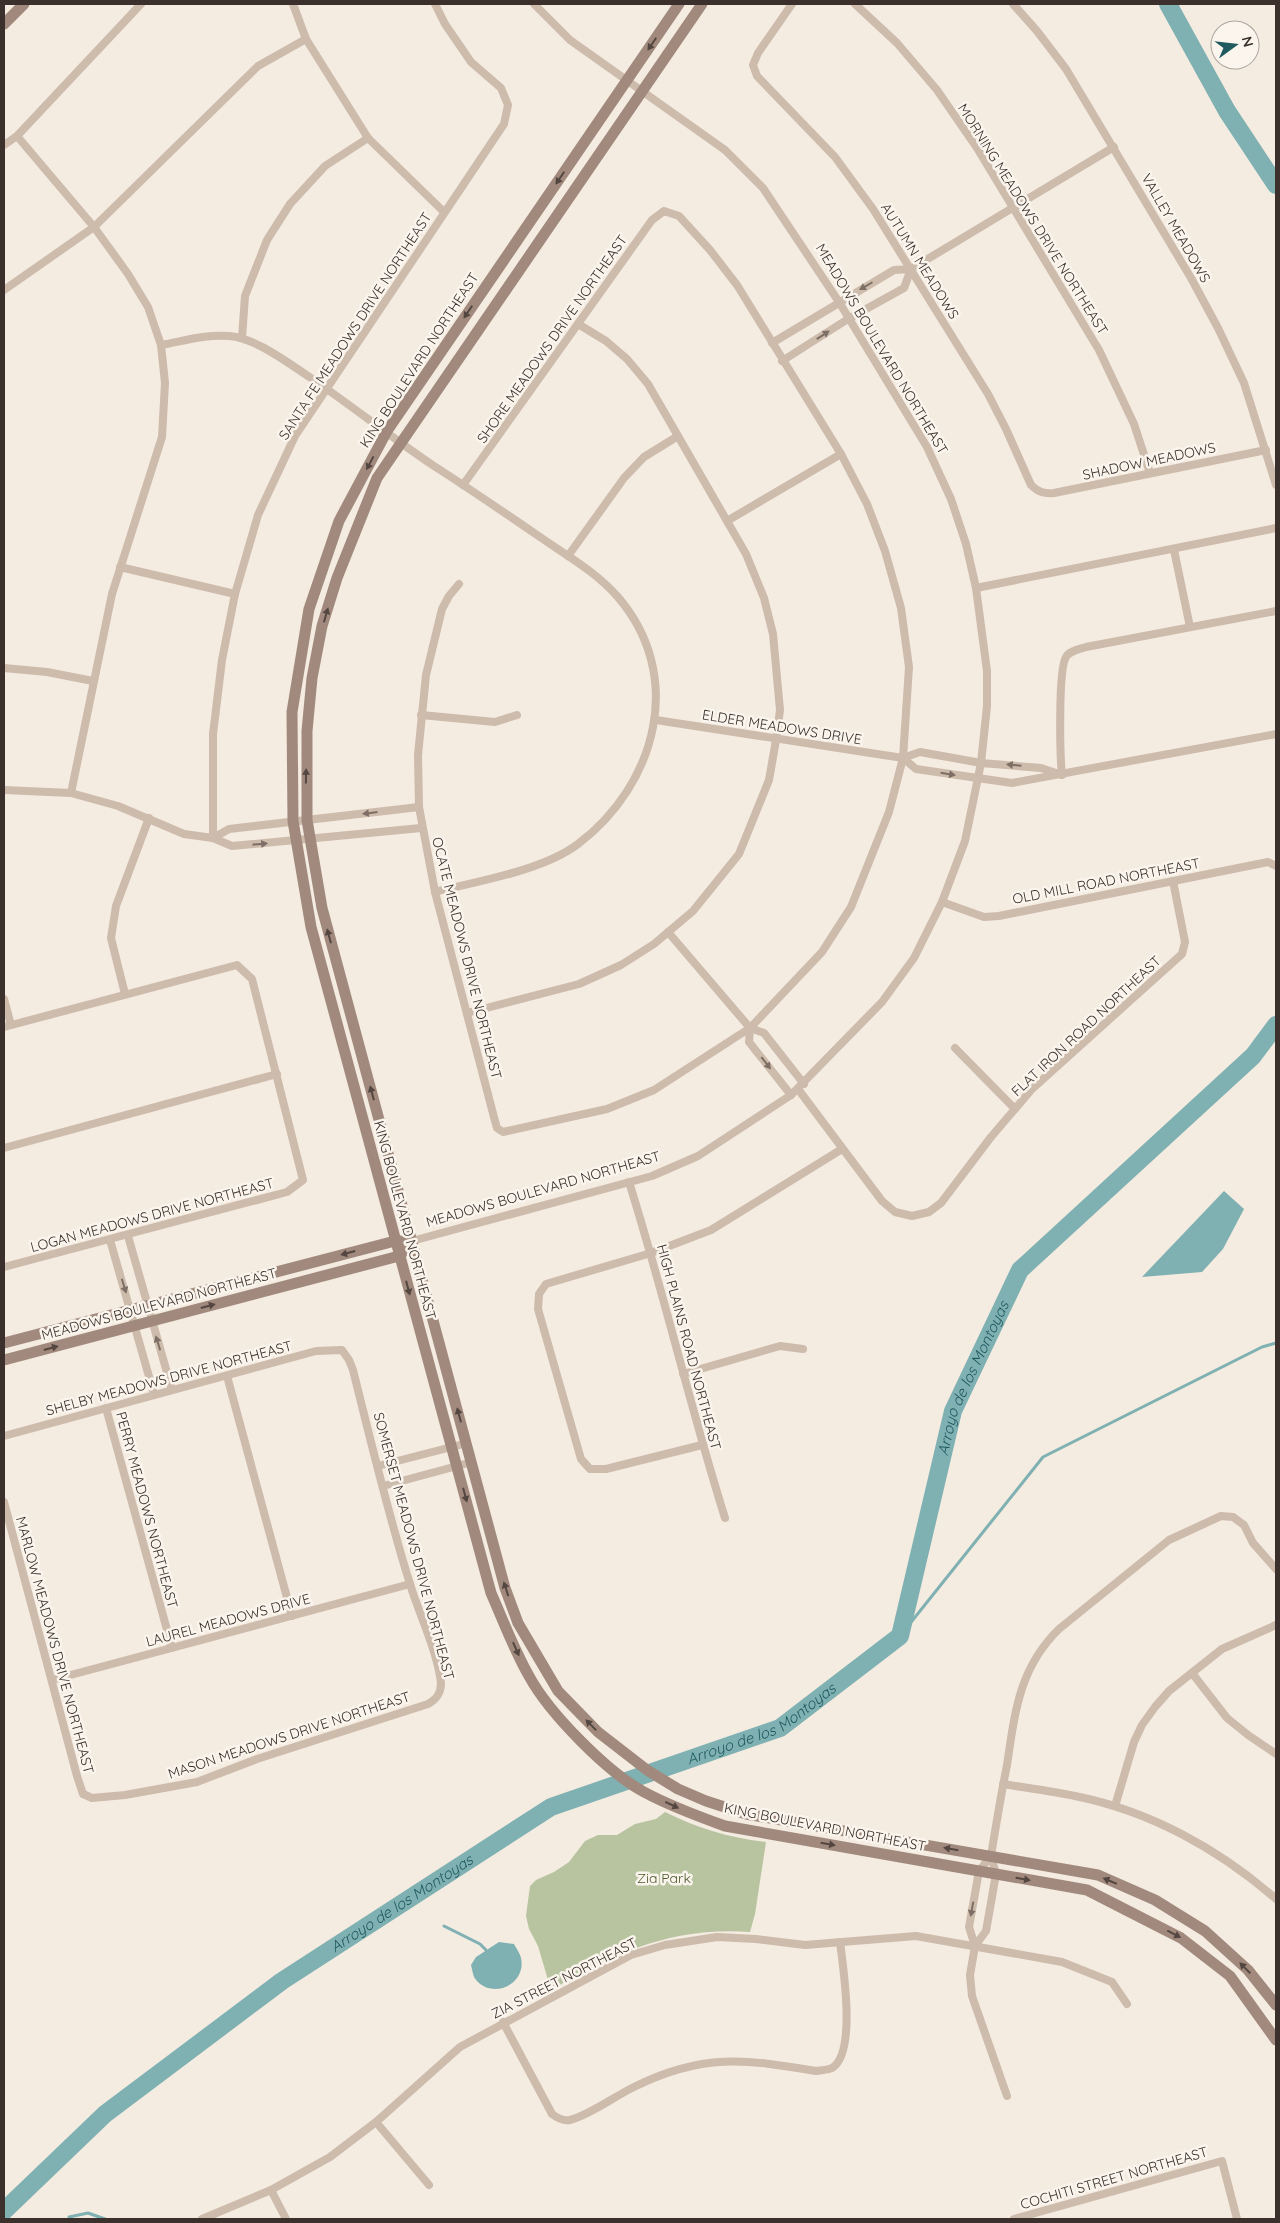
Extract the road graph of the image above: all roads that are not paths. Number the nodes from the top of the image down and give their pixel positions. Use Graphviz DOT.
graph roads {
  1 [pos="24,4"];
  2 [pos="141,4"];
  3 [pos="293,4"];
  4 [pos="434,4"];
  5 [pos="534,4"];
  6 [pos="679,4"];
  7 [pos="702,4"];
  8 [pos="792,4"];
  9 [pos="855,4"];
  10 [pos="1014,4"];
  11 [pos="4,24"];
  12 [pos="306,39"];
  13 [pos="627,80"];
  14 [pos="643,91"];
  15 [pos="18,136"];
  16 [pos="368,138"];
  17 [pos="4,145"];
  18 [pos="1114,147"];
  19 [pos="1013,208"];
  20 [pos="444,212"];
  21 [pos="94,227"];
  22 [pos="911,269"];
  23 [pos="4,290"];
  24 [pos="839,302"];
  25 [pos="848,319"];
  26 [pos="578,324"];
  27 [pos="242,338"];
  28 [pos="772,343"];
  29 [pos="161,345"];
  30 [pos="782,361"];
  31 [pos="326,388"];
  32 [pos="387,431"];
  33 [pos="678,436"];
  34 [pos="400,442"];
  35 [pos="1266,450"];
  36 [pos="841,454"];
  37 [pos="1150,473"];
  38 [pos="463,485"];
  39 [pos="1276,485"];
  40 [pos="1037,491"];
  41 [pos="727,521"];
  42 [pos="1276,528"];
  43 [pos="1174,550"];
  44 [pos="568,556"];
  45 [pos="120,567"];
  46 [pos="459,584"];
  47 [pos="976,588"];
  48 [pos="235,594"];
  49 [pos="1276,611"];
  50 [pos="1190,627"];
  51 [pos="4,668"];
  52 [pos="93,680"];
  53 [pos="421,715"];
  54 [pos="517,715"];
  55 [pos="656,720"];
  56 [pos="1276,734"];
  57 [pos="776,740"];
  58 [pos="903,758"];
  59 [pos="982,762"];
  60 [pos="1062,775"];
  61 [pos="979,779"];
  62 [pos="4,790"];
  63 [pos="71,793"];
  64 [pos="418,807"];
  65 [pos="149,818"];
  66 [pos="307,820"];
  67 [pos="293,821"];
  68 [pos="421,828"];
  69 [pos="213,838"];
  70 [pos="310,840"];
  71 [pos="295,841"];
  72 [pos="1276,866"];
  73 [pos="1172,881"];
  74 [pos="435,892"];
  75 [pos="942,902"];
  76 [pos="668,932"];
  77 [pos="124,994"];
  78 [pos="4,999"];
  79 [pos="467,1013"];
  80 [pos="8,1026"];
  81 [pos="750,1028"];
  82 [pos="955,1048"];
  83 [pos="277,1074"];
  84 [pos="801,1087"];
  85 [pos="791,1095"];
  86 [pos="1015,1109"];
  87 [pos="4,1148"];
  88 [pos="842,1149"];
  89 [pos="629,1182"];
  90 [pos="128,1236"];
  91 [pos="110,1240"];
  92 [pos="395,1241"];
  93 [pos="412,1241"];
  94 [pos="651,1253"];
  95 [pos="399,1256"];
  96 [pos="4,1267"];
  97 [pos="147,1305"];
  98 [pos="130,1309"];
  99 [pos="151,1322"];
  100 [pos="134,1326"];
  101 [pos="4,1343"];
  102 [pos="803,1349"];
  103 [pos="342,1350"];
  104 [pos="4,1360"];
  105 [pos="683,1374"];
  106 [pos="227,1376"];
  107 [pos="172,1390"];
  108 [pos="154,1394"];
  109 [pos="106,1408"];
  110 [pos="4,1436"];
  111 [pos="467,1443"];
  112 [pos="702,1445"];
  113 [pos="452,1447"];
  114 [pos="472,1462"];
  115 [pos="378,1466"];
  116 [pos="457,1466"];
  117 [pos="384,1486"];
  118 [pos="4,1502"];
  119 [pos="725,1518"];
  120 [pos="1276,1569"];
  121 [pos="410,1584"];
  122 [pos="292,1616"];
  123 [pos="1276,1625"];
  124 [pos="172,1648"];
  125 [pos="1192,1673"];
  126 [pos="52,1680"];
  127 [pos="440,1693"];
  128 [pos="1276,1754"];
  129 [pos="1003,1784"];
  130 [pos="83,1794"];
  131 [pos="1114,1806"];
  132 [pos="991,1856"];
  133 [pos="979,1871"];
  134 [pos="996,1874"];
  135 [pos="1276,1899"];
  136 [pos="840,1942"];
  137 [pos="975,1946"];
  138 [pos="1127,2004"];
  139 [pos="1276,2005"];
  140 [pos="503,2022"];
  141 [pos="1276,2040"];
  142 [pos="1007,2096"];
  143 [pos="376,2122"];
  144 [pos="428,2185"];
  145 [pos="271,2190"];
  146 [pos="202,2219"];
  147 [pos="286,2219"];
  148 [pos="1014,2219"];
  149 [pos="1237,2219"];
  1 -- 11 [label="street"];
  2 -- 15 [label="street"];
  3 -- 12 [label="street"];
  4 -- 20 [label="street, SANTA FE MEADOWS DRIVE NORTHEAST"];
  5 -- 13 [label="street, MEADOWS BOULEVARD NORTHEAST"];
  6 -- 13 [label="street, KING BOULEVARD NORTHEAST, one-way"];
  7 -- 14 [label="street, KING BOULEVARD NORTHEAST"];
  8 -- 22 [label="street, AUTUMN MEADOWS"];
  9 -- 19 [label="street, MORNING MEADOWS DRIVE NORTHEAST"];
  10 -- 18 [label="street, VALLEY MEADOWS"];
  12 -- 16 [label="street"];
  12 -- 21 [label="street"];
  13 -- 14 [label="street, MEADOWS BOULEVARD NORTHEAST"];
  13 -- 32 [label="street, KING BOULEVARD NORTHEAST, one-way"];
  14 -- 24 [label="street, MEADOWS BOULEVARD NORTHEAST"];
  14 -- 34 [label="street, KING BOULEVARD NORTHEAST"];
  15 -- 17 [label="street"];
  15 -- 21 [label="street"];
  16 -- 20 [label="street"];
  16 -- 27 [label="street"];
  18 -- 19 [label="street"];
  18 -- 35 [label="street, VALLEY MEADOWS"];
  19 -- 22 [label="street"];
  19 -- 37 [label="street, MORNING MEADOWS DRIVE NORTHEAST"];
  20 -- 31 [label="street, SANTA FE MEADOWS DRIVE NORTHEAST"];
  21 -- 23 [label="street"];
  21 -- 29 [label="street"];
  22 -- 24 [label="street, one-way"];
  22 -- 25 [label="street"];
  22 -- 40 [label="street, AUTUMN MEADOWS"];
  24 -- 25 [label="street, MEADOWS BOULEVARD NORTHEAST"];
  24 -- 28 [label="street"];
  30 -- 25 [label="street, one-way"];
  25 -- 47 [label="street, MEADOWS BOULEVARD NORTHEAST"];
  26 -- 28 [label="street, SHORE MEADOWS DRIVE NORTHEAST"];
  26 -- 33 [label="street"];
  26 -- 38 [label="street, SHORE MEADOWS DRIVE NORTHEAST"];
  27 -- 29 [label="street"];
  27 -- 31 [label="street"];
  28 -- 30 [label="street"];
  29 -- 45 [label="street"];
  30 -- 36 [label="street"];
  31 -- 32 [label="street"];
  31 -- 48 [label="street, SANTA FE MEADOWS DRIVE NORTHEAST"];
  32 -- 34 [label="street"];
  32 -- 67 [label="street, KING BOULEVARD NORTHEAST, one-way"];
  33 -- 41 [label="street"];
  33 -- 44 [label="street"];
  34 -- 38 [label="street"];
  66 -- 34 [label="street, KING BOULEVARD NORTHEAST, one-way"];
  35 -- 37 [label="street, SHADOW MEADOWS"];
  35 -- 39 [label="street, VALLEY MEADOWS"];
  36 -- 41 [label="street"];
  36 -- 58 [label="street"];
  37 -- 40 [label="street, SHADOW MEADOWS"];
  38 -- 44 [label="street"];
  41 -- 57 [label="street"];
  42 -- 43 [label="street"];
  43 -- 47 [label="street"];
  43 -- 50 [label="street"];
  44 -- 55 [label="street"];
  45 -- 48 [label="street"];
  45 -- 52 [label="street"];
  46 -- 53 [label="street, OCATE MEADOWS DRIVE NORTHEAST"];
  47 -- 59 [label="street, MEADOWS BOULEVARD NORTHEAST"];
  48 -- 69 [label="street, SANTA FE MEADOWS DRIVE NORTHEAST"];
  49 -- 50 [label="street"];
  50 -- 60 [label="street"];
  51 -- 52 [label="street"];
  52 -- 63 [label="street"];
  53 -- 54 [label="street"];
  53 -- 64 [label="street, OCATE MEADOWS DRIVE NORTHEAST"];
  55 -- 57 [label="street, ELDER MEADOWS DRIVE"];
  55 -- 74 [label="street"];
  56 -- 60 [label="street"];
  57 -- 58 [label="street, ELDER MEADOWS DRIVE"];
  57 -- 76 [label="street"];
  58 -- 59 [label="street"];
  58 -- 61 [label="street, one-way"];
  58 -- 81 [label="street"];
  60 -- 59 [label="street, one-way"];
  59 -- 61 [label="street, MEADOWS BOULEVARD NORTHEAST"];
  60 -- 61 [label="street"];
  61 -- 75 [label="street, MEADOWS BOULEVARD NORTHEAST"];
  62 -- 63 [label="street"];
  63 -- 65 [label="street"];
  64 -- 66 [label="street, one-way"];
  64 -- 68 [label="street, OCATE MEADOWS DRIVE NORTHEAST"];
  65 -- 69 [label="street"];
  65 -- 77 [label="street"];
  66 -- 67 [label="street"];
  66 -- 70 [label="street, KING BOULEVARD NORTHEAST"];
  67 -- 69 [label="street"];
  67 -- 71 [label="street, KING BOULEVARD NORTHEAST"];
  68 -- 70 [label="street"];
  68 -- 74 [label="street, OCATE MEADOWS DRIVE NORTHEAST"];
  69 -- 71 [label="street, one-way"];
  70 -- 71 [label="street"];
  93 -- 70 [label="street, KING BOULEVARD NORTHEAST, one-way"];
  71 -- 92 [label="street, KING BOULEVARD NORTHEAST"];
  72 -- 73 [label="street, OLD MILL ROAD NORTHEAST"];
  73 -- 75 [label="street, OLD MILL ROAD NORTHEAST"];
  73 -- 86 [label="street, FLAT IRON ROAD NORTHEAST"];
  74 -- 79 [label="street, OCATE MEADOWS DRIVE NORTHEAST"];
  75 -- 84 [label="street, MEADOWS BOULEVARD NORTHEAST"];
  76 -- 79 [label="street"];
  76 -- 81 [label="street"];
  77 -- 80 [label="street"];
  77 -- 83 [label="street"];
  78 -- 80 [label="street"];
  79 -- 81 [label="street, OCATE MEADOWS DRIVE NORTHEAST"];
  81 -- 84 [label="street, FLAT IRON ROAD NORTHEAST"];
  81 -- 85 [label="street, one-way"];
  82 -- 86 [label="street"];
  83 -- 87 [label="street"];
  83 -- 90 [label="street, LOGAN MEADOWS DRIVE NORTHEAST"];
  84 -- 85 [label="street, MEADOWS BOULEVARD NORTHEAST"];
  84 -- 88 [label="street, FLAT IRON ROAD NORTHEAST"];
  85 -- 89 [label="street, MEADOWS BOULEVARD NORTHEAST"];
  86 -- 88 [label="street, FLAT IRON ROAD NORTHEAST"];
  88 -- 94 [label="street"];
  89 -- 93 [label="street, MEADOWS BOULEVARD NORTHEAST"];
  89 -- 94 [label="street, HIGH PLAINS ROAD NORTHEAST"];
  90 -- 91 [label="street, LOGAN MEADOWS DRIVE NORTHEAST"];
  90 -- 97 [label="street"];
  91 -- 96 [label="street, LOGAN MEADOWS DRIVE NORTHEAST"];
  91 -- 98 [label="street, one-way"];
  92 -- 93 [label="street, MEADOWS BOULEVARD NORTHEAST"];
  92 -- 95 [label="street, KING BOULEVARD NORTHEAST"];
  92 -- 97 [label="street, MEADOWS BOULEVARD NORTHEAST, one-way"];
  93 -- 95 [label="street, MEADOWS BOULEVARD NORTHEAST"];
  111 -- 93 [label="street, KING BOULEVARD NORTHEAST, one-way"];
  94 -- 105 [label="street, HIGH PLAINS ROAD NORTHEAST"];
  94 -- 112 [label="street"];
  99 -- 95 [label="street, MEADOWS BOULEVARD NORTHEAST, one-way"];
  95 -- 113 [label="street, KING BOULEVARD NORTHEAST, one-way"];
  97 -- 98 [label="street, MEADOWS BOULEVARD NORTHEAST"];
  97 -- 99 [label="street"];
  98 -- 100 [label="street"];
  98 -- 101 [label="street, MEADOWS BOULEVARD NORTHEAST"];
  99 -- 100 [label="street, MEADOWS BOULEVARD NORTHEAST"];
  107 -- 99 [label="street, one-way"];
  104 -- 100 [label="street, MEADOWS BOULEVARD NORTHEAST, one-way"];
  100 -- 108 [label="street"];
  102 -- 105 [label="street"];
  103 -- 106 [label="street, SHELBY MEADOWS DRIVE NORTHEAST"];
  103 -- 115 [label="street, SOMERSET MEADOWS DRIVE NORTHEAST"];
  105 -- 112 [label="street, HIGH PLAINS ROAD NORTHEAST"];
  106 -- 107 [label="street, SHELBY MEADOWS DRIVE NORTHEAST"];
  106 -- 122 [label="street"];
  107 -- 108 [label="street, SHELBY MEADOWS DRIVE NORTHEAST"];
  108 -- 109 [label="street, SHELBY MEADOWS DRIVE NORTHEAST"];
  109 -- 110 [label="street, SHELBY MEADOWS DRIVE NORTHEAST"];
  109 -- 124 [label="street, PERRY MEADOWS NORTHEAST"];
  111 -- 113 [label="street"];
  111 -- 114 [label="street, KING BOULEVARD NORTHEAST"];
  112 -- 119 [label="street, HIGH PLAINS ROAD NORTHEAST"];
  113 -- 115 [label="street"];
  113 -- 116 [label="street, KING BOULEVARD NORTHEAST"];
  114 -- 116 [label="street"];
  132 -- 114 [label="street, KING BOULEVARD NORTHEAST, one-way"];
  115 -- 117 [label="street, SOMERSET MEADOWS DRIVE NORTHEAST"];
  116 -- 117 [label="street"];
  116 -- 133 [label="street, KING BOULEVARD NORTHEAST, one-way"];
  117 -- 121 [label="street, SOMERSET MEADOWS DRIVE NORTHEAST"];
  118 -- 126 [label="street, MARLOW MEADOWS DRIVE NORTHEAST"];
  120 -- 129 [label="street"];
  121 -- 122 [label="street, LAUREL MEADOWS DRIVE"];
  121 -- 127 [label="street, SOMERSET MEADOWS DRIVE NORTHEAST"];
  122 -- 124 [label="street, LAUREL MEADOWS DRIVE"];
  123 -- 125 [label="street"];
  124 -- 126 [label="street, LAUREL MEADOWS DRIVE"];
  125 -- 128 [label="street"];
  125 -- 131 [label="street"];
  126 -- 130 [label="street, MARLOW MEADOWS DRIVE NORTHEAST"];
  127 -- 130 [label="street, MASON MEADOWS DRIVE NORTHEAST"];
  129 -- 131 [label="street"];
  129 -- 132 [label="street"];
  131 -- 135 [label="street"];
  132 -- 133 [label="street"];
  132 -- 134 [label="street"];
  139 -- 132 [label="street, KING BOULEVARD NORTHEAST, one-way"];
  133 -- 134 [label="street, KING BOULEVARD NORTHEAST"];
  133 -- 137 [label="street, one-way"];
  134 -- 137 [label="street"];
  134 -- 141 [label="street, KING BOULEVARD NORTHEAST, one-way"];
  136 -- 137 [label="street, ZIA STREET NORTHEAST"];
  136 -- 140 [label="street, ZIA STREET NORTHEAST"];
  136 -- 140 [label="street"];
  137 -- 138 [label="street, ZIA STREET NORTHEAST"];
  137 -- 142 [label="street"];
  140 -- 143 [label="street, ZIA STREET NORTHEAST"];
  143 -- 144 [label="street"];
  143 -- 145 [label="street, ZIA STREET NORTHEAST"];
  145 -- 146 [label="street, ZIA STREET NORTHEAST"];
  145 -- 147 [label="street"];
  148 -- 149 [label="street, COCHITI STREET NORTHEAST"];
}
